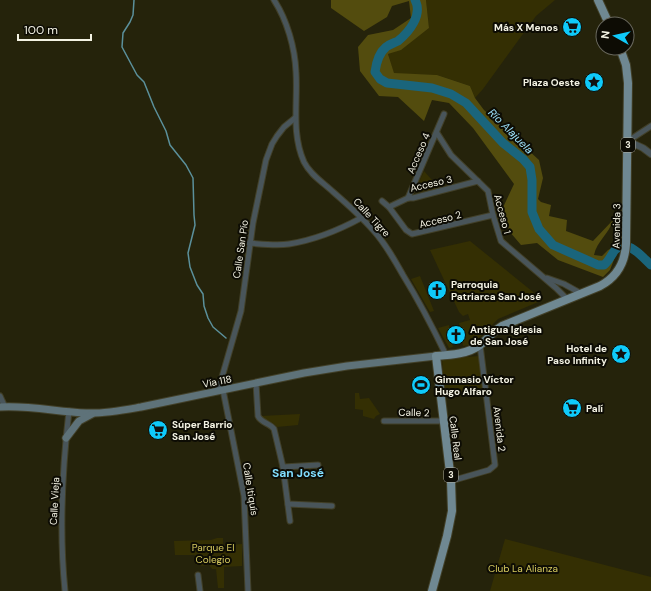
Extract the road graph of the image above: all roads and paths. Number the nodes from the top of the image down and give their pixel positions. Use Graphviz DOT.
graph roads {
  1 [pos="274,0"];
  2 [pos="598,0"];
  3 [pos="605,16"];
  4 [pos="624,56"];
  5 [pos="444,114"];
  6 [pos="295,118"];
  7 [pos="651,126"];
  8 [pos="436,133"];
  9 [pos="628,142"];
  10 [pos="651,154"];
  11 [pos="478,181"];
  12 [pos="408,198"];
  13 [pos="382,201"];
  14 [pos="389,207"];
  15 [pos="493,215"];
  16 [pos="361,218"];
  17 [pos="249,243"];
  18 [pos="542,276"];
  19 [pos="582,294"];
  20 [pos="568,300"];
  21 [pos="480,345"];
  22 [pos="446,355"];
  23 [pos="436,356"];
  24 [pos="256,383"];
  25 [pos="220,391"];
  26 [pos="0,396"];
  27 [pos="2,407"];
  28 [pos="69,411"];
  29 [pos="95,413"];
  30 [pos="384,421"];
  31 [pos="444,421"];
  32 [pos="66,438"];
  33 [pos="318,465"];
  34 [pos="283,467"];
  35 [pos="452,481"];
  36 [pos="288,504"];
  37 [pos="332,506"];
  38 [pos="290,521"];
  39 [pos="198,575"];
  40 [pos="65,591"];
  41 [pos="200,591"];
  42 [pos="248,591"];
  43 [pos="432,591"];
  1 -- 6 [label="street, Calle Tigre"];
  2 -- 3 [label="main road"];
  4 -- 9 [label="main road, Avenida 3 / 3"];
  5 -- 8 [label="street, Acceso 4"];
  6 -- 16 [label="street, Calle Tigre"];
  6 -- 17 [label="street, Calle San Pío"];
  7 -- 9 [label="street"];
  8 -- 11 [label="street, Acceso 1"];
  8 -- 12 [label="street, Acceso 4"];
  9 -- 10 [label="street"];
  9 -- 19 [label="main road, Avenida 3 / 3"];
  11 -- 12 [label="street, Acceso 3"];
  11 -- 15 [label="street, Acceso 1"];
  12 -- 14 [label="street, Acceso 3"];
  13 -- 14 [label="street, Acceso 2"];
  14 -- 15 [label="street, Acceso 2"];
  15 -- 18 [label="street, Acceso 1"];
  16 -- 17 [label="street"];
  16 -- 22 [label="street, Calle Tigre"];
  17 -- 25 [label="street, Calle San Pío"];
  18 -- 19 [label="street, Acceso 1"];
  18 -- 20 [label="street, Acceso 1"];
  19 -- 20 [label="main road, Avenida 3 / 3"];
  20 -- 21 [label="main road, Avenida 3 / 3"];
  21 -- 22 [label="main road, Avenida 3 / 3"];
  21 -- 35 [label="street, Avenida 2"];
  22 -- 23 [label="main road, Avenida 3 / 3"];
  23 -- 24 [label="main road, Vía 118"];
  23 -- 31 [label="main road, Calle Real / 3"];
  24 -- 25 [label="main road, Vía 118"];
  24 -- 34 [label="street"];
  25 -- 29 [label="main road, Vía 118"];
  25 -- 42 [label="street, Calle Itiquís"];
  26 -- 27 [label="street"];
  27 -- 28 [label="main road, Vía 118"];
  28 -- 29 [label="main road, Vía 118"];
  28 -- 32 [label="street, Calle Vieja"];
  29 -- 32 [label="main road"];
  30 -- 31 [label="street, Calle 2"];
  31 -- 35 [label="main road, Calle Real / 3"];
  32 -- 40 [label="street, Calle Vieja"];
  33 -- 34 [label="street"];
  34 -- 36 [label="street"];
  35 -- 43 [label="main road, Calle Real / 3"];
  36 -- 37 [label="street"];
  36 -- 38 [label="street"];
  39 -- 41 [label="street"];
}
